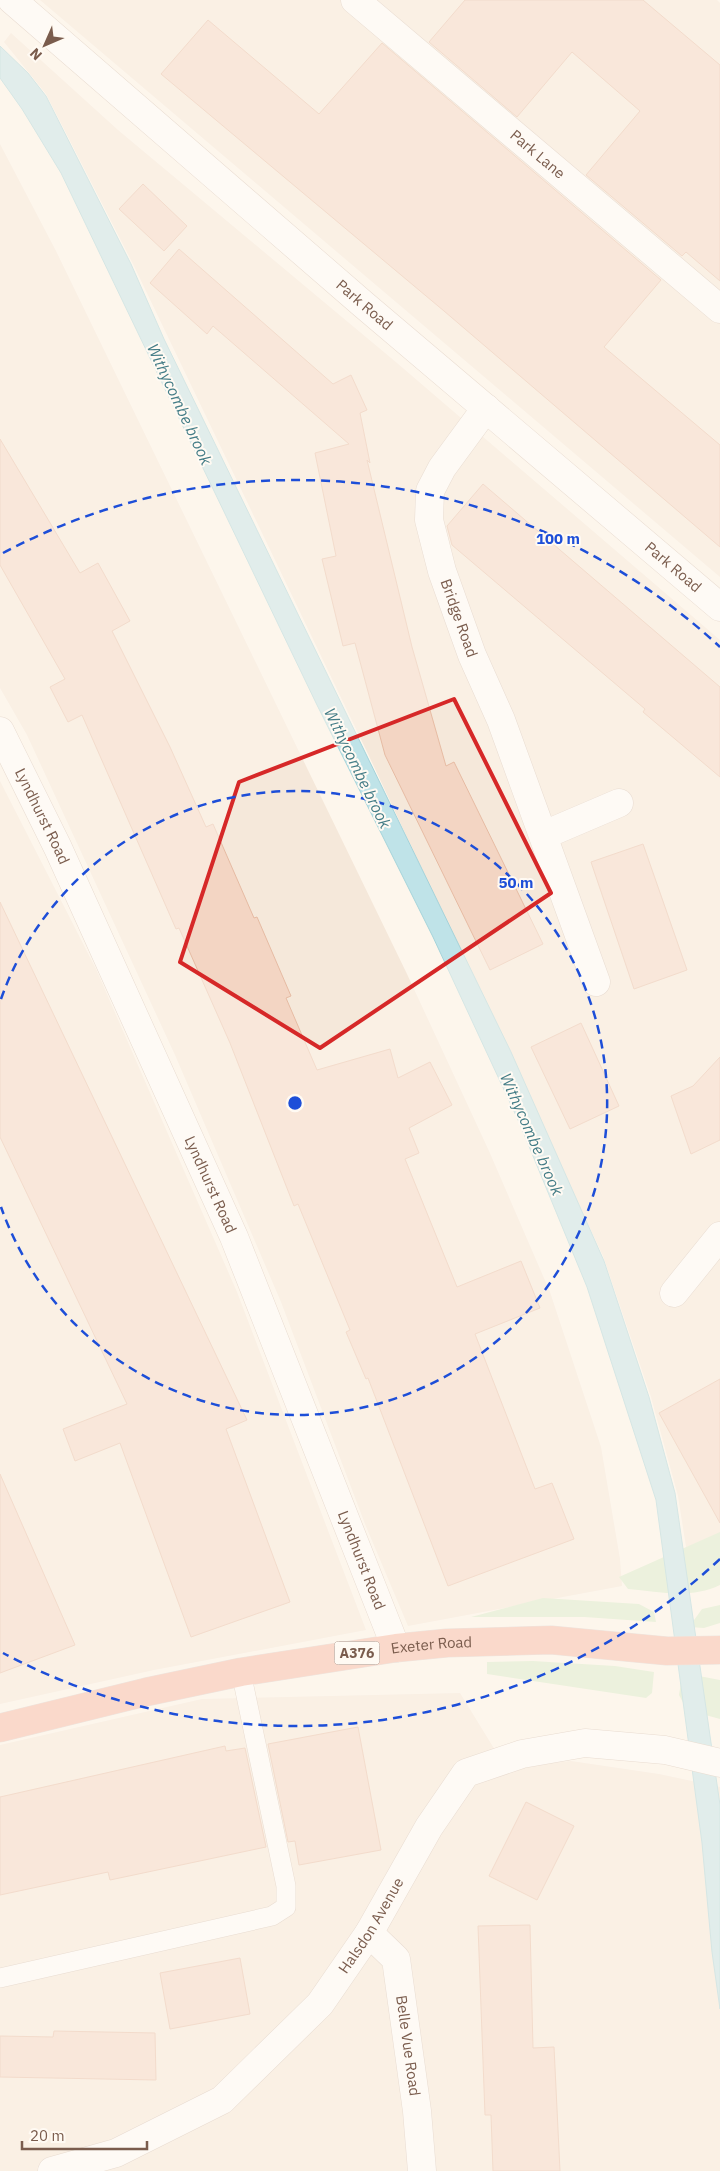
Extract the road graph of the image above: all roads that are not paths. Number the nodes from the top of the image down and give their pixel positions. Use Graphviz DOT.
graph roads {
  1 [pos="12,0"];
  2 [pos="355,0"];
  3 [pos="720,309"];
  4 [pos="486,408"];
  5 [pos="720,606"];
  6 [pos="0,731"];
  7 [pos="619,803"];
  8 [pos="544,835"];
  9 [pos="596,982"];
  10 [pos="720,1236"];
  11 [pos="674,1293"];
  12 [pos="396,1648"];
  13 [pos="720,1650"];
  14 [pos="241,1672"];
  15 [pos="0,1728"];
  16 [pos="708,1760"];
  17 [pos="369,1933"];
  18 [pos="0,1978"];
  19 [pos="52,2171"];
  20 [pos="422,2171"];
  1 -- 4 [label="street, Park Road"];
  2 -- 3 [label="street, Park Lane"];
  4 -- 5 [label="street, Park Road"];
  4 -- 8 [label="street, Bridge Road"];
  6 -- 12 [label="street, Lyndhurst Road"];
  7 -- 8 [label="street"];
  8 -- 9 [label="street, Bridge Road"];
  10 -- 11 [label="street"];
  12 -- 13 [label="highway, Exeter Road / A376"];
  12 -- 14 [label="highway, Exeter Road / A376"];
  14 -- 15 [label="highway, Exeter Road / A376"];
  14 -- 18 [label="lane"];
  16 -- 17 [label="street, Halsdon Avenue"];
  17 -- 19 [label="street, Halsdon Avenue"];
  17 -- 20 [label="street, Belle Vue Road"];
}
